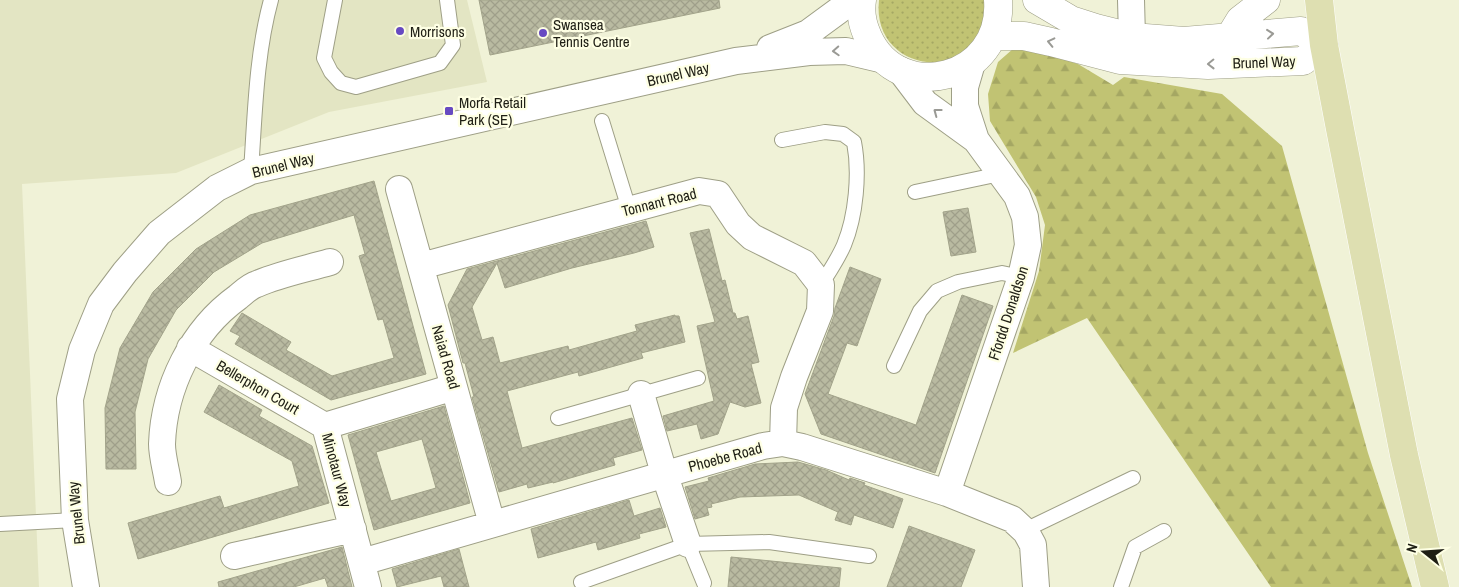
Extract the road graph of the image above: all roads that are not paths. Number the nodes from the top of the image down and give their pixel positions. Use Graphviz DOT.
graph roads {
  1 [pos="271,0"];
  2 [pos="335,0"];
  3 [pos="447,0"];
  4 [pos="853,0"];
  5 [pos="862,0"];
  6 [pos="998,0"];
  7 [pos="1037,0"];
  8 [pos="1131,0"];
  9 [pos="1266,0"];
  10 [pos="1319,0"];
  11 [pos="994,36"];
  12 [pos="1132,37"];
  13 [pos="1229,38"];
  14 [pos="1324,45"];
  15 [pos="736,61"];
  16 [pos="972,63"];
  17 [pos="892,65"];
  18 [pos="602,121"];
  19 [pos="782,140"];
  20 [pos="976,140"];
  21 [pos="251,171"];
  22 [pos="1000,174"];
  23 [pos="399,190"];
  24 [pos="915,192"];
  25 [pos="629,210"];
  26 [pos="330,262"];
  27 [pos="420,266"];
  28 [pos="1021,277"];
  29 [pos="821,285"];
  30 [pos="190,348"];
  31 [pos="894,366"];
  32 [pos="698,378"];
  33 [pos="454,388"];
  34 [pos="642,394"];
  35 [pos="558,418"];
  36 [pos="325,426"];
  37 [pos="783,443"];
  38 [pos="664,474"];
  39 [pos="1133,478"];
  40 [pos="168,482"];
  41 [pos="947,493"];
  42 [pos="75,520"];
  43 [pos="0,524"];
  44 [pos="492,524"];
  45 [pos="353,529"];
  46 [pos="1025,530"];
  47 [pos="1164,531"];
  48 [pos="688,544"];
  49 [pos="234,556"];
  50 [pos="869,556"];
  51 [pos="362,562"];
  52 [pos="581,582"];
  53 [pos="704,583"];
  54 [pos="86,587"];
  55 [pos="368,587"];
  56 [pos="1036,587"];
  57 [pos="1121,587"];
  58 [pos="1434,587"];
  1 -- 21 [label="lane"];
  2 -- 3 [label="lane"];
  4 -- 15 [label="street, Brunel Way"];
  5 -- 17 [label="street"];
  6 -- 11 [label="street"];
  7 -- 12 [label="street, Brunel Way"];
  8 -- 12 [label="street"];
  9 -- 13 [label="street"];
  10 -- 14 [label="main road"];
  14 -- 11 [label="street, Brunel Way, one-way"];
  11 -- 16 [label="street"];
  12 -- 13 [label="street, Brunel Way"];
  13 -- 14 [label="street, Brunel Way, one-way"];
  14 -- 58 [label="main road"];
  17 -- 15 [label="street, Brunel Way, one-way"];
  15 -- 21 [label="street, Brunel Way"];
  16 -- 17 [label="street"];
  16 -- 20 [label="street, Ffordd Donaldson"];
  20 -- 17 [label="street, Ffordd Donaldson, one-way"];
  18 -- 25 [label="lane"];
  19 -- 29 [label="lane"];
  20 -- 22 [label="street, Ffordd Donaldson"];
  21 -- 42 [label="street, Brunel Way"];
  22 -- 24 [label="lane"];
  22 -- 28 [label="street, Ffordd Donaldson"];
  23 -- 27 [label="street, Naiad Road"];
  25 -- 27 [label="street, Tonnant Road"];
  25 -- 29 [label="street, Tonnant Road"];
  26 -- 30 [label="street"];
  27 -- 33 [label="street, Naiad Road"];
  28 -- 31 [label="lane"];
  28 -- 41 [label="street, Ffordd Donaldson"];
  29 -- 37 [label="street"];
  30 -- 36 [label="street, Bellerphon Court"];
  30 -- 40 [label="street"];
  32 -- 34 [label="lane"];
  33 -- 36 [label="street, Minotaur Way"];
  33 -- 44 [label="street, Naiad Road"];
  34 -- 35 [label="lane"];
  34 -- 38 [label="street"];
  36 -- 45 [label="street, Minotaur Way"];
  37 -- 38 [label="street, Phoebe Road"];
  37 -- 41 [label="street, Phoebe Road"];
  38 -- 44 [label="street, Phoebe Road"];
  38 -- 48 [label="street"];
  39 -- 46 [label="lane"];
  41 -- 46 [label="street, Phoebe Road"];
  42 -- 43 [label="lane"];
  42 -- 54 [label="street, Brunel Way"];
  44 -- 51 [label="street, Phoebe Road"];
  45 -- 49 [label="street"];
  45 -- 51 [label="street, Minotaur Way"];
  46 -- 56 [label="street"];
  47 -- 57 [label="lane"];
  48 -- 50 [label="lane"];
  48 -- 52 [label="lane"];
  48 -- 53 [label="lane"];
  51 -- 55 [label="street, Minotaur Way"];
}
